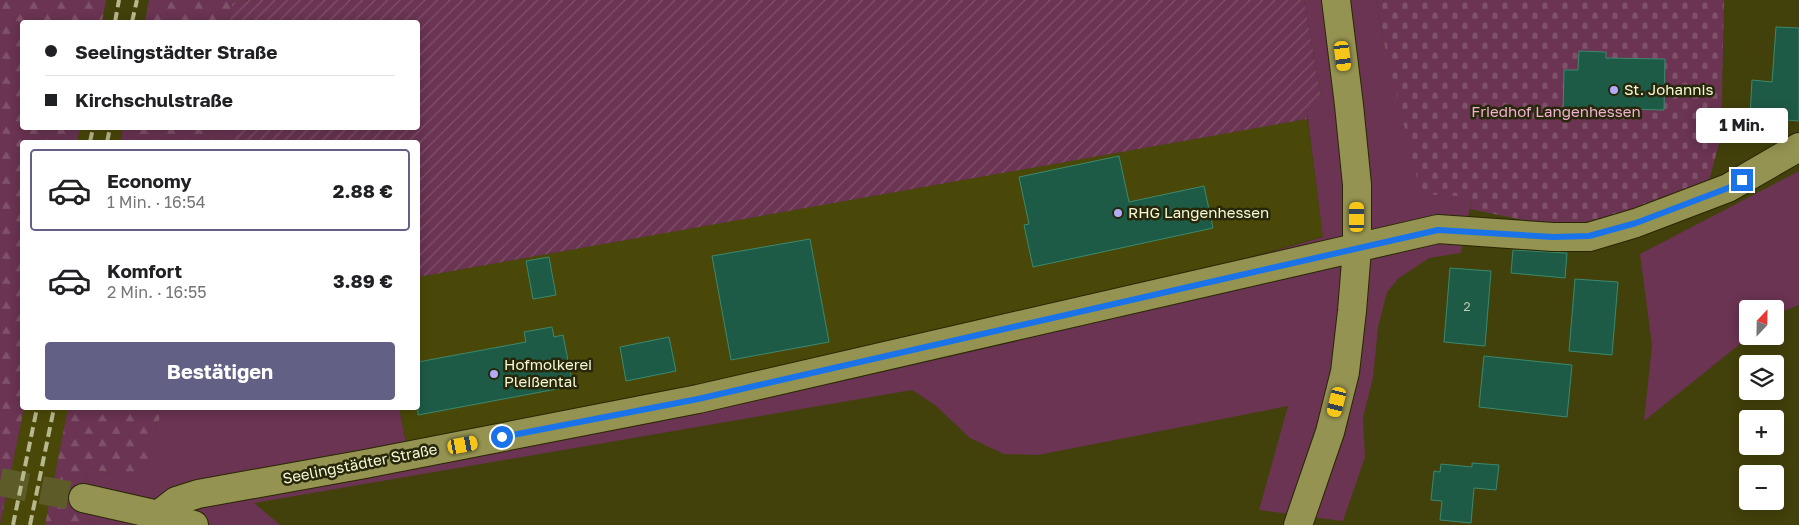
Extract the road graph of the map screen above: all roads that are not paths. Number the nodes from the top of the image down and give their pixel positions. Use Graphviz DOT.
graph roads {
  1 [pos="1336,0"];
  2 [pos="1799,146"];
  3 [pos="1357,249"];
  4 [pos="83,498"];
  5 [pos="158,515"];
  6 [pos="194,525"];
  7 [pos="1298,525"];
  1 -- 3 [label="street"];
  2 -- 3 [label="street, Seelingstädter Straße"];
  3 -- 5 [label="street, Seelingstädter Straße"];
  3 -- 7 [label="street"];
  4 -- 5 [label="street"];
  5 -- 6 [label="street"];
}
